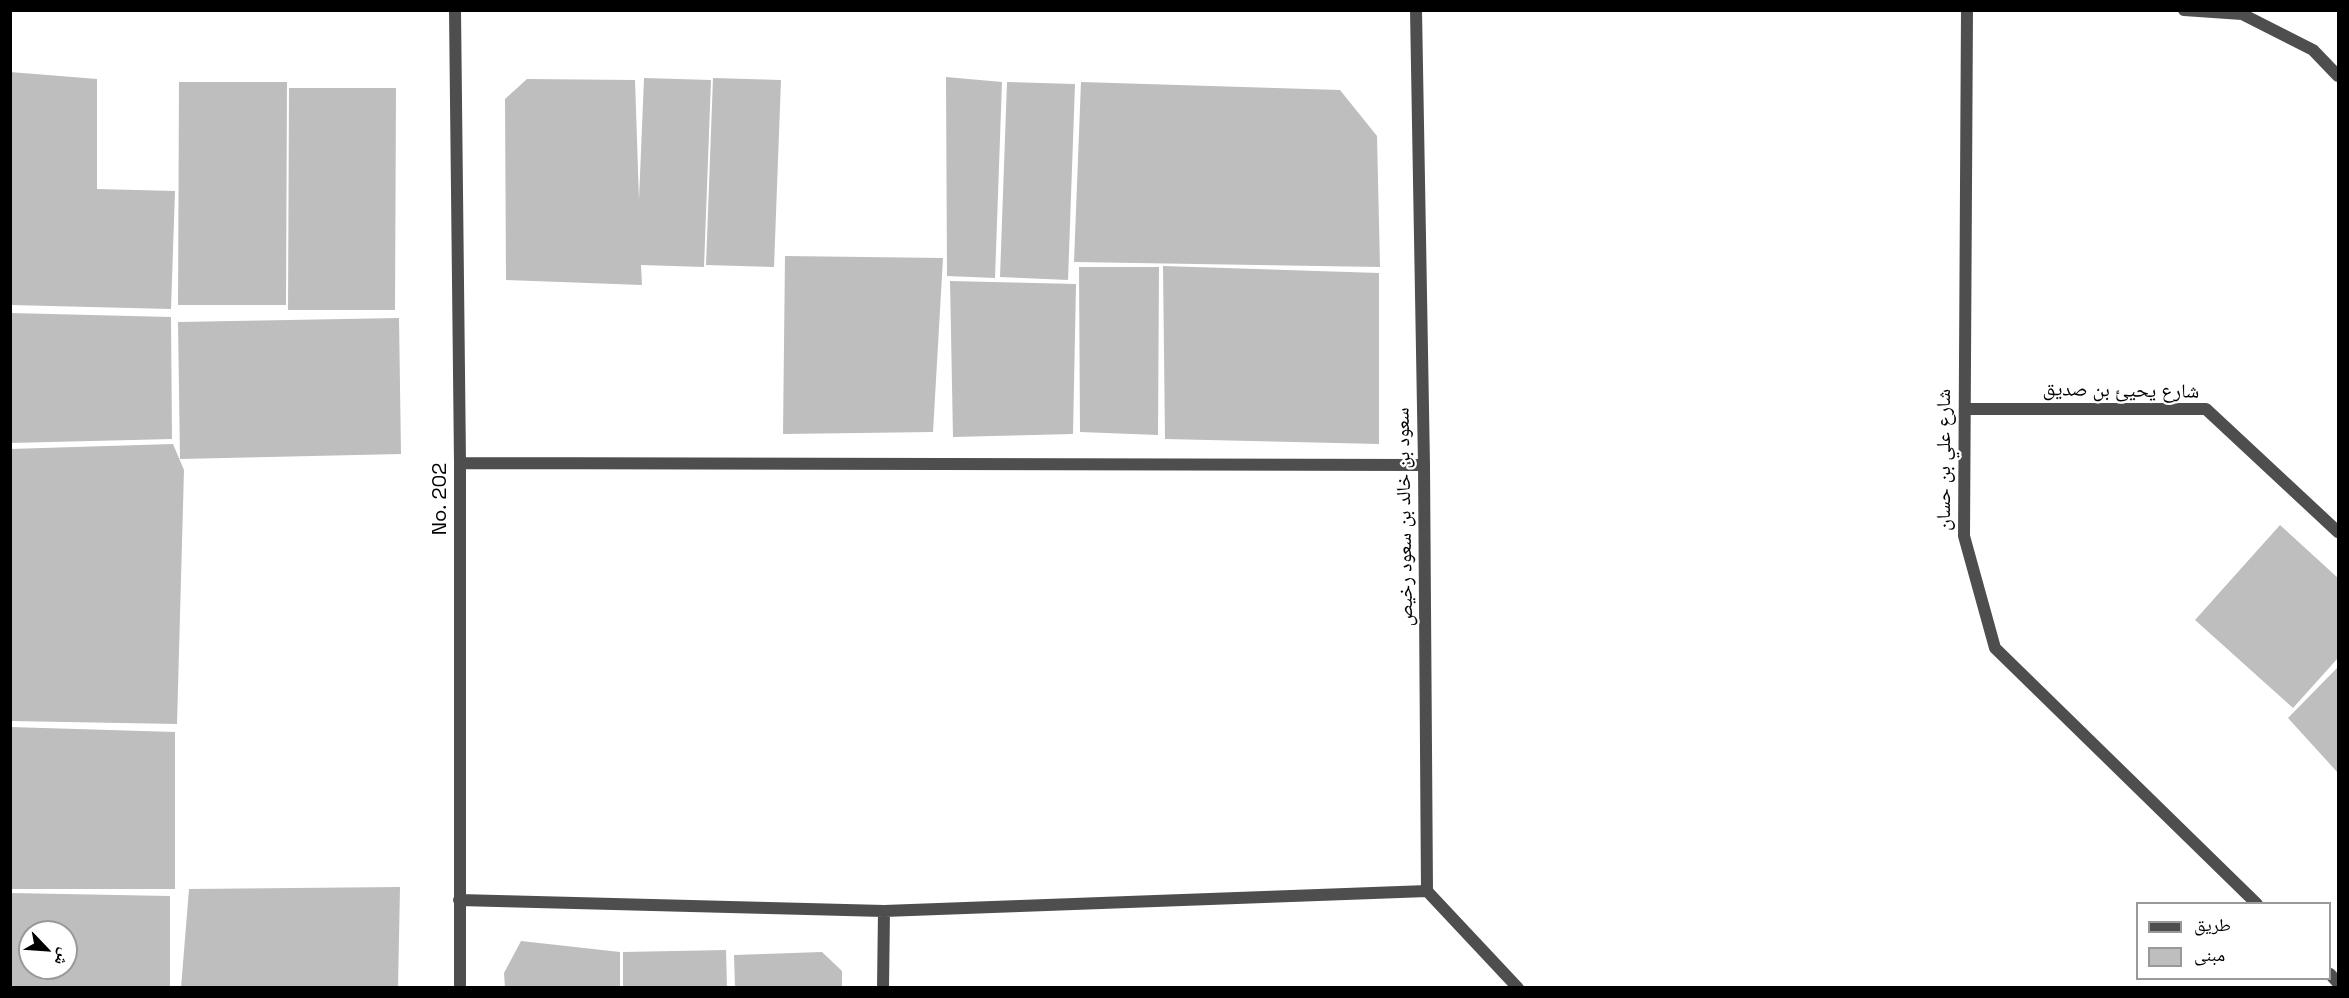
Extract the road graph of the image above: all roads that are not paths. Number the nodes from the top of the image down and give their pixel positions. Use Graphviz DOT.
graph roads {
  1 [pos="455,10"];
  2 [pos="1416,10"];
  3 [pos="1967,10"];
  4 [pos="2184,10"];
  5 [pos="2338,76"];
  6 [pos="1965,409"];
  7 [pos="460,463"];
  8 [pos="1424,465"];
  9 [pos="2338,532"];
  10 [pos="1427,891"];
  11 [pos="459,900"];
  12 [pos="2256,902"];
  13 [pos="884,911"];
  14 [pos="460,987"];
  15 [pos="883,987"];
  16 [pos="1518,987"];
  1 -- 7 [label="street, No. 202"];
  2 -- 8 [label="street, سعود بن خالد بن سعود رخيص"];
  3 -- 6 [label="street, شارع علي بن حسان"];
  4 -- 5 [label="street"];
  6 -- 9 [label="street, شارع يحيئ بن صديق"];
  6 -- 12 [label="street, شارع علي بن حسان"];
  7 -- 8 [label="street"];
  7 -- 11 [label="street, No. 202"];
  8 -- 10 [label="street, سعود بن خالد بن سعود رخيص"];
  10 -- 13 [label="street"];
  10 -- 16 [label="street"];
  11 -- 13 [label="street"];
  11 -- 14 [label="street, No. 202"];
  13 -- 15 [label="street"];
}
